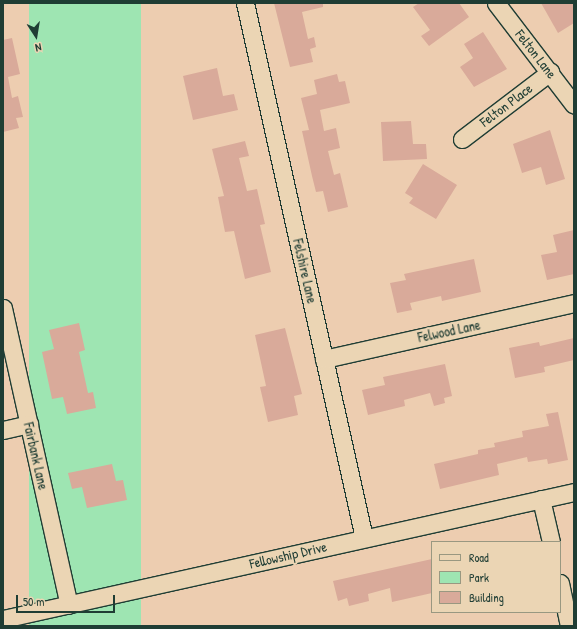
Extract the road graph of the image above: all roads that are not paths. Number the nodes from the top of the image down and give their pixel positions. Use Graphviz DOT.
graph roads {
  1 [pos="245,3"];
  2 [pos="496,3"];
  3 [pos="550,72"];
  4 [pos="574,105"];
  5 [pos="462,139"];
  6 [pos="574,303"];
  7 [pos="3,308"];
  8 [pos="324,359"];
  9 [pos="29,424"];
  10 [pos="3,430"];
  11 [pos="574,492"];
  12 [pos="542,499"];
  13 [pos="364,538"];
  14 [pos="551,541"];
  15 [pos="561,588"];
  16 [pos="69,605"];
  17 [pos="3,619"];
  18 [pos="569,626"];
  1 -- 8 [label="street, Felshire Lane"];
  2 -- 3 [label="street, Felton Lane"];
  3 -- 4 [label="street, Felton Lane"];
  3 -- 5 [label="street, Felton Place"];
  6 -- 8 [label="street, Felwood Lane"];
  7 -- 9 [label="street, Fairbank Lane"];
  8 -- 13 [label="street, Felshire Lane"];
  9 -- 10 [label="street"];
  9 -- 16 [label="street, Fairbank Lane"];
  11 -- 12 [label="street, Fellowship Drive"];
  12 -- 13 [label="street, Fellowship Drive"];
  12 -- 14 [label="street"];
  13 -- 16 [label="street, Fellowship Drive"];
  15 -- 18 [label="street"];
  16 -- 17 [label="street, Fellowship Drive"];
}
